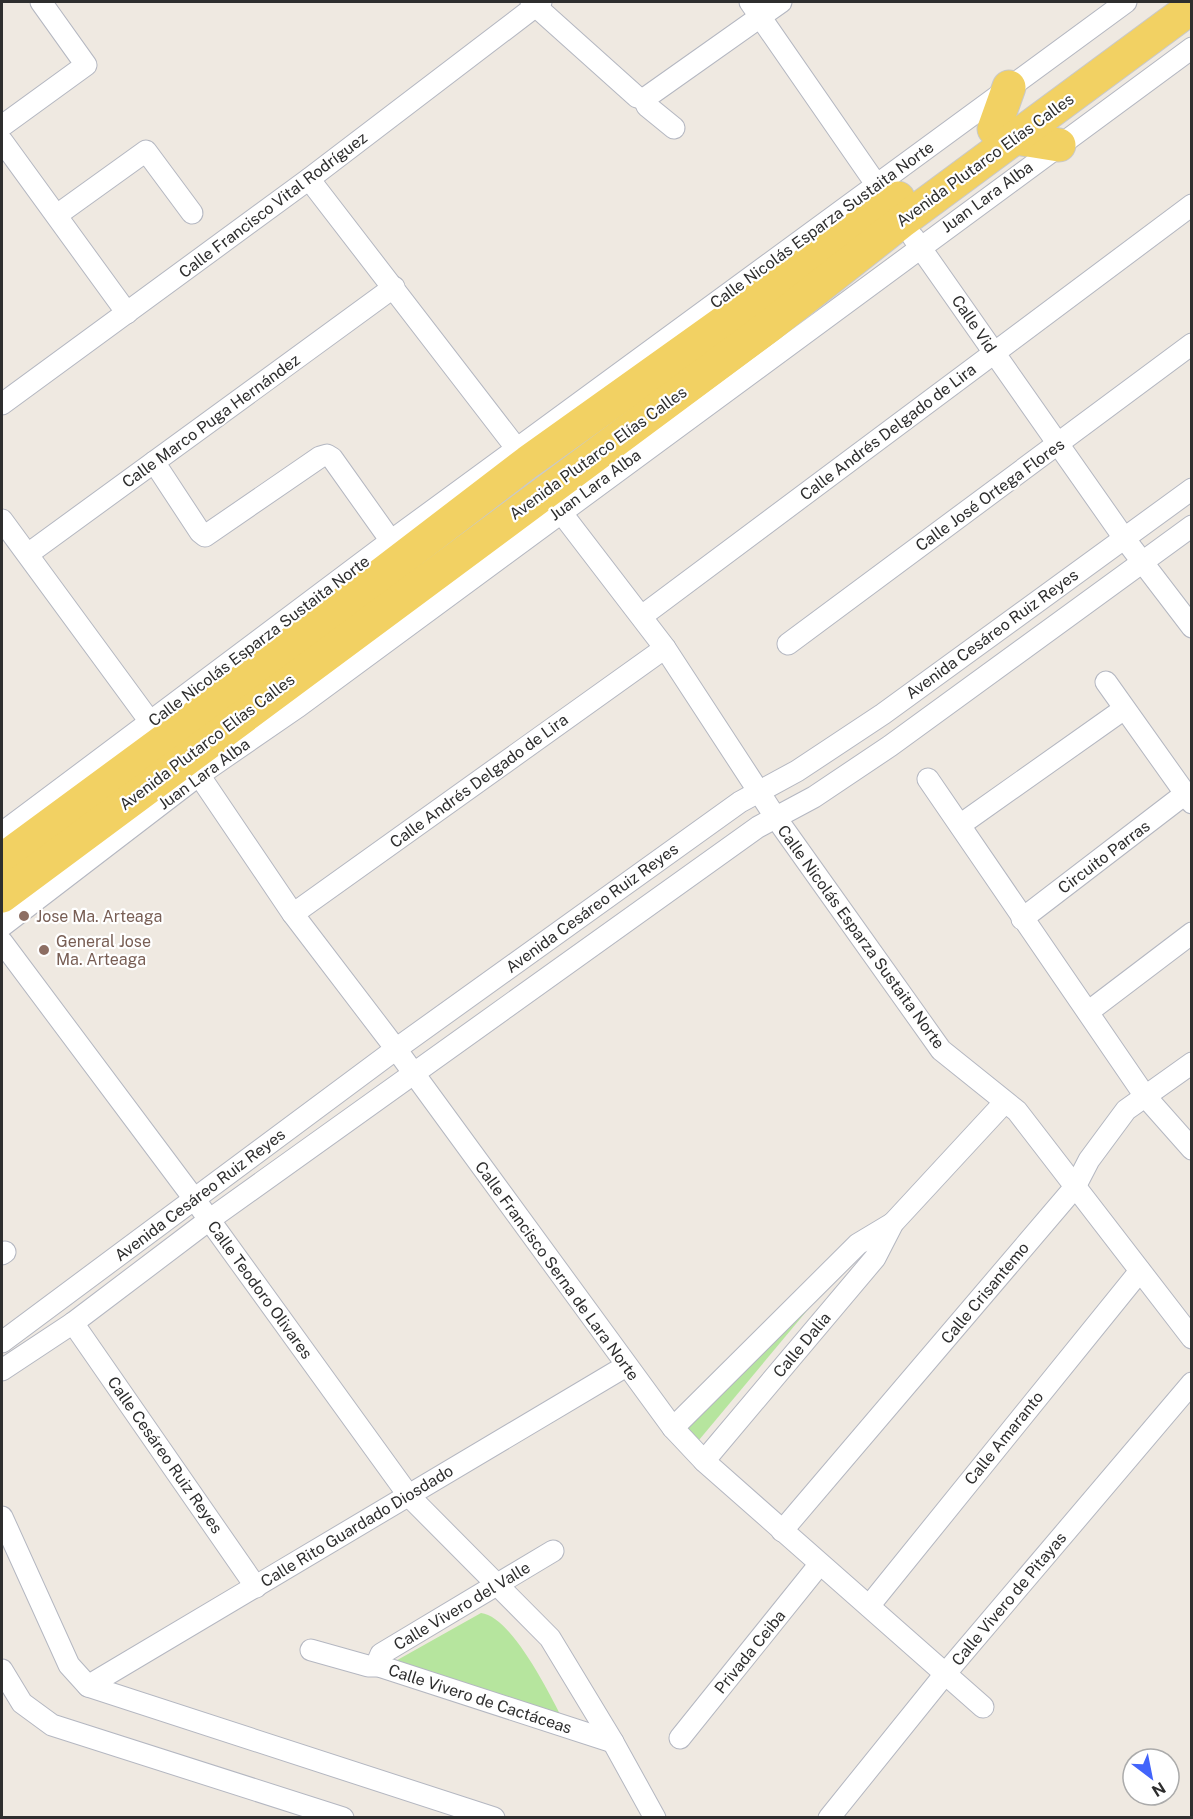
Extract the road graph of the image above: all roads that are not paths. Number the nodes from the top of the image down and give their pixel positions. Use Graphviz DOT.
graph roads {
  1 [pos="41,2"];
  2 [pos="781,2"];
  3 [pos="1126,2"];
  4 [pos="1165,2"];
  5 [pos="536,3"];
  6 [pos="1191,7"];
  7 [pos="755,9"];
  8 [pos="1191,48"];
  9 [pos="1010,87"];
  10 [pos="644,99"];
  11 [pos="2,126"];
  12 [pos="674,128"];
  13 [pos="1005,133"];
  14 [pos="2,141"];
  15 [pos="1059,145"];
  16 [pos="309,179"];
  17 [pos="1191,205"];
  18 [pos="192,213"];
  19 [pos="897,214"];
  20 [pos="57,215"];
  21 [pos="394,287"];
  22 [pos="758,296"];
  23 [pos="718,301"];
  24 [pos="127,313"];
  25 [pos="768,327"];
  26 [pos="1191,344"];
  27 [pos="994,353"];
  28 [pos="766,360"];
  29 [pos="2,404"];
  30 [pos="1059,444"];
  31 [pos="517,449"];
  32 [pos="154,462"];
  33 [pos="1191,489"];
  34 [pos="560,511"];
  35 [pos="2,520"];
  36 [pos="1191,526"];
  37 [pos="1124,538"];
  38 [pos="397,545"];
  39 [pos="28,554"];
  40 [pos="1142,562"];
  41 [pos="429,578"];
  42 [pos="460,585"];
  43 [pos="642,616"];
  44 [pos="1191,627"];
  45 [pos="272,633"];
  46 [pos="788,644"];
  47 [pos="665,648"];
  48 [pos="1106,682"];
  49 [pos="280,686"];
  50 [pos="1124,709"];
  51 [pos="151,723"];
  52 [pos="200,775"];
  53 [pos="928,779"];
  54 [pos="1186,788"];
  55 [pos="759,791"];
  56 [pos="776,818"];
  57 [pos="960,825"];
  58 [pos="2,833"];
  59 [pos="2,860"];
  60 [pos="2,896"];
  61 [pos="293,914"];
  62 [pos="1022,919"];
  63 [pos="2,926"];
  64 [pos="1191,933"];
  65 [pos="2,942"];
  66 [pos="1088,1012"];
  67 [pos="396,1048"];
  68 [pos="1191,1063"];
  69 [pos="413,1074"];
  70 [pos="1145,1096"];
  71 [pos="1004,1103"];
  72 [pos="1191,1149"];
  73 [pos="1075,1187"];
  74 [pos="195,1200"];
  75 [pos="209,1220"];
  76 [pos="893,1223"];
  77 [pos="1140,1271"];
  78 [pos="73,1323"];
  79 [pos="1191,1338"];
  80 [pos="2,1342"];
  81 [pos="626,1366"];
  82 [pos="2,1370"];
  83 [pos="1191,1383"];
  84 [pos="673,1428"];
  85 [pos="704,1461"];
  86 [pos="409,1496"];
  87 [pos="2,1517"];
  88 [pos="782,1531"];
  89 [pos="553,1551"];
  90 [pos="819,1565"];
  91 [pos="256,1587"];
  92 [pos="498,1587"];
  93 [pos="869,1606"];
  94 [pos="311,1650"];
  95 [pos="379,1666"];
  96 [pos="2,1670"];
  97 [pos="945,1674"];
  98 [pos="88,1686"];
  99 [pos="983,1707"];
  100 [pos="680,1738"];
  101 [pos="613,1742"];
  102 [pos="343,1818"];
  103 [pos="494,1818"];
  104 [pos="655,1818"];
  105 [pos="830,1818"];
  1 -- 11 [label="street"];
  2 -- 7 [label="street"];
  3 -- 9 [label="street, Calle Nicolás Esparza Sustaita Norte"];
  4 -- 13 [label="main road, Avenida Plutarco Elías Calles"];
  5 -- 10 [label="street"];
  5 -- 16 [label="street, Calle Francisco Vital Rodríguez"];
  6 -- 13 [label="main road, Avenida Plutarco Elías Calles"];
  7 -- 10 [label="street"];
  7 -- 19 [label="street, Calle Vid"];
  8 -- 15 [label="street, Juan Lara Alba"];
  9 -- 13 [label="main road"];
  9 -- 19 [label="street, Calle Nicolás Esparza Sustaita Norte"];
  10 -- 12 [label="street"];
  13 -- 15 [label="main road"];
  13 -- 19 [label="main road, Avenida Plutarco Elías Calles"];
  14 -- 20 [label="street"];
  15 -- 19 [label="street, Juan Lara Alba"];
  16 -- 21 [label="street"];
  16 -- 24 [label="street, Calle Francisco Vital Rodríguez"];
  17 -- 27 [label="street, Calle Andrés Delgado de Lira"];
  18 -- 20 [label="street"];
  19 -- 22 [label="main road, Avenida Plutarco Elías Calles"];
  19 -- 23 [label="street, Calle Nicolás Esparza Sustaita Norte"];
  19 -- 25 [label="main road, Avenida Plutarco Elías Calles"];
  19 -- 27 [label="street, Calle Vid"];
  19 -- 28 [label="street, Juan Lara Alba"];
  20 -- 24 [label="street"];
  21 -- 31 [label="street"];
  21 -- 32 [label="street, Calle Marco Puga Hernández"];
  22 -- 23 [label="main road"];
  22 -- 38 [label="main road, Avenida Plutarco Elías Calles"];
  23 -- 31 [label="street, Calle Nicolás Esparza Sustaita Norte"];
  24 -- 29 [label="street, Calle Francisco Vital Rodríguez"];
  25 -- 28 [label="main road"];
  25 -- 41 [label="main road, Avenida Plutarco Elías Calles"];
  26 -- 30 [label="street, Calle José Ortega Flores"];
  27 -- 30 [label="street, Calle Vid"];
  27 -- 43 [label="street, Calle Andrés Delgado de Lira"];
  28 -- 34 [label="street, Juan Lara Alba"];
  30 -- 37 [label="street, Calle Vid"];
  30 -- 46 [label="street, Calle José Ortega Flores"];
  31 -- 38 [label="street, Calle Nicolás Esparza Sustaita Norte"];
  32 -- 38 [label="street"];
  32 -- 39 [label="street, Calle Marco Puga Hernández"];
  33 -- 37 [label="street, Avenida Cesáreo Ruiz Reyes"];
  34 -- 42 [label="street, Juan Lara Alba"];
  34 -- 43 [label="street, Calle Nicolás Esparza Sustaita Norte"];
  35 -- 39 [label="street"];
  36 -- 40 [label="street, Avenida Cesáreo Ruiz Reyes"];
  37 -- 40 [label="street, Calle Vid"];
  37 -- 55 [label="street, Avenida Cesáreo Ruiz Reyes"];
  38 -- 45 [label="street, Calle Nicolás Esparza Sustaita Norte"];
  38 -- 49 [label="main road, Avenida Plutarco Elías Calles"];
  39 -- 51 [label="street"];
  40 -- 44 [label="street, Calle Vid"];
  40 -- 56 [label="street, Avenida Cesáreo Ruiz Reyes"];
  41 -- 42 [label="main road"];
  41 -- 49 [label="main road, Avenida Plutarco Elías Calles"];
  42 -- 49 [label="street, Juan Lara Alba"];
  43 -- 47 [label="street, Calle Nicolás Esparza Sustaita Norte"];
  45 -- 49 [label="main road"];
  45 -- 51 [label="street, Calle Nicolás Esparza Sustaita Norte"];
  47 -- 55 [label="street, Calle Nicolás Esparza Sustaita Norte"];
  47 -- 61 [label="street, Calle Andrés Delgado de Lira"];
  48 -- 50 [label="street, Circuito Parras"];
  49 -- 52 [label="street, Juan Lara Alba"];
  49 -- 59 [label="main road, Avenida Plutarco Elías Calles"];
  49 -- 60 [label="main road, Avenida Plutarco Elías Calles"];
  50 -- 54 [label="street, Circuito Parras"];
  50 -- 57 [label="street"];
  51 -- 58 [label="street, Calle Nicolás Esparza Sustaita Norte"];
  52 -- 61 [label="street, Calle Francisco Serna de Lara Norte"];
  52 -- 63 [label="street, Juan Lara Alba"];
  53 -- 57 [label="street"];
  54 -- 62 [label="street, Circuito Parras"];
  55 -- 56 [label="street, Calle Nicolás Esparza Sustaita Norte"];
  55 -- 67 [label="street, Avenida Cesáreo Ruiz Reyes"];
  56 -- 69 [label="street, Avenida Cesáreo Ruiz Reyes"];
  56 -- 71 [label="street, Calle Nicolás Esparza Sustaita Norte"];
  57 -- 62 [label="street"];
  61 -- 67 [label="street, Calle Francisco Serna de Lara Norte"];
  62 -- 66 [label="street"];
  64 -- 66 [label="street"];
  65 -- 74 [label="street, Calle Teodoro Olivares"];
  66 -- 70 [label="street"];
  67 -- 69 [label="street, Calle Francisco Serna de Lara Norte"];
  67 -- 74 [label="street, Avenida Cesáreo Ruiz Reyes"];
  68 -- 70 [label="street, Calle Crisantemo"];
  69 -- 75 [label="street, Avenida Cesáreo Ruiz Reyes"];
  69 -- 81 [label="street, Calle Francisco Serna de Lara Norte"];
  70 -- 72 [label="street"];
  70 -- 73 [label="street, Calle Crisantemo"];
  71 -- 73 [label="street, Calle Nicolás Esparza Sustaita Norte"];
  71 -- 76 [label="street, Calle Dalia"];
  73 -- 77 [label="street, Calle Nicolás Esparza Sustaita Norte"];
  73 -- 88 [label="street, Calle Crisantemo"];
  74 -- 75 [label="street, Calle Teodoro Olivares"];
  74 -- 80 [label="street, Avenida Cesáreo Ruiz Reyes"];
  75 -- 78 [label="street, Avenida Cesáreo Ruiz Reyes"];
  75 -- 86 [label="street, Calle Teodoro Olivares"];
  76 -- 84 [label="street, Calle Dalia"];
  76 -- 85 [label="street, Calle Dalia"];
  77 -- 79 [label="street, Calle Nicolás Esparza Sustaita Norte"];
  77 -- 93 [label="street, Calle Amaranto"];
  78 -- 82 [label="street, Avenida Cesáreo Ruiz Reyes"];
  78 -- 91 [label="street, Calle Cesáreo Ruiz Reyes"];
  81 -- 84 [label="street, Calle Francisco Serna de Lara Norte"];
  81 -- 86 [label="street, Calle Rito Guardado Diosdado"];
  83 -- 97 [label="street, Calle Vivero de Pitayas"];
  84 -- 85 [label="street, Calle Francisco Serna de Lara Norte"];
  85 -- 88 [label="street, Calle Francisco Serna de Lara Norte"];
  86 -- 91 [label="street, Calle Rito Guardado Diosdado"];
  86 -- 92 [label="street, Calle Teodoro Olivares"];
  87 -- 98 [label="street"];
  88 -- 90 [label="street, Calle Francisco Serna de Lara Norte"];
  89 -- 92 [label="street, Calle Vivero del Valle"];
  90 -- 93 [label="street, Calle Francisco Serna de Lara Norte"];
  90 -- 100 [label="street, Privada Ceiba"];
  91 -- 98 [label="street, Calle Rito Guardado Diosdado"];
  92 -- 95 [label="street, Calle Vivero del Valle"];
  92 -- 101 [label="street, Calle Teodoro Olivares"];
  93 -- 97 [label="street, Calle Francisco Serna de Lara Norte"];
  94 -- 95 [label="street, Calle Vivero de Cactáceas"];
  95 -- 101 [label="street, Calle Vivero de Cactáceas"];
  96 -- 102 [label="street"];
  97 -- 99 [label="street, Calle Francisco Serna de Lara Norte"];
  97 -- 105 [label="street, Calle Vivero de Pitayas"];
  98 -- 103 [label="street"];
  101 -- 104 [label="street, Calle Teodoro Olivares"];
}
